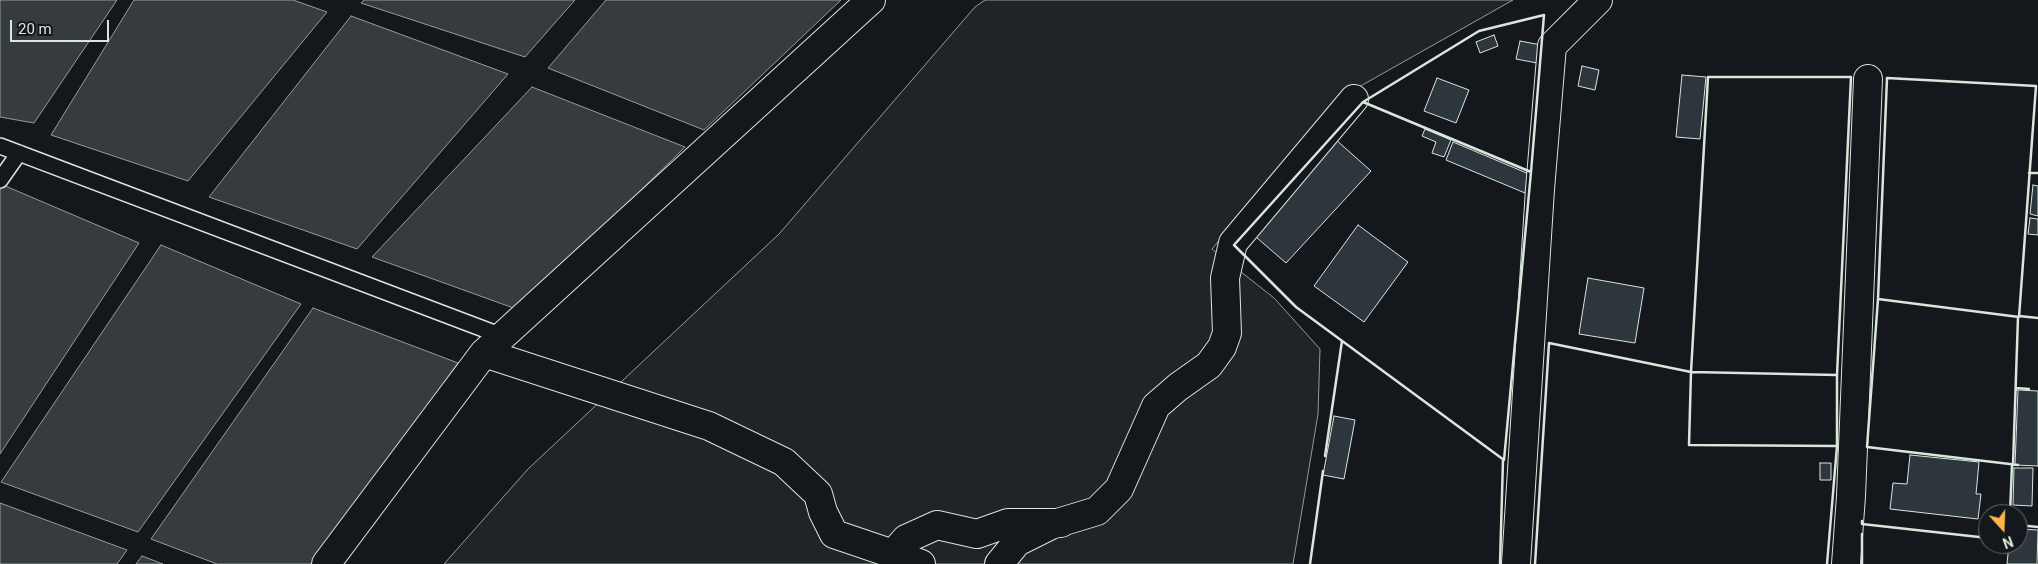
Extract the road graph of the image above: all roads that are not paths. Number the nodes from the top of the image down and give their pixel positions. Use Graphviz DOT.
graph roads {
  1 [pos="871,0"];
  2 [pos="1598,0"];
  3 [pos="1868,79"];
  4 [pos="1354,100"];
  5 [pos="0,146"];
  6 [pos="19,153"];
  7 [pos="0,180"];
  8 [pos="493,345"];
  9 [pos="1061,523"];
  10 [pos="860,554"];
  11 [pos="893,554"];
  12 [pos="326,564"];
  13 [pos="921,564"];
  14 [pos="999,564"];
  15 [pos="1516,564"];
  16 [pos="1846,564"];
  1 -- 8 [label="street"];
  2 -- 15 [label="street"];
  3 -- 16 [label="street"];
  4 -- 9 [label="street"];
  5 -- 6 [label="lane"];
  6 -- 7 [label="lane"];
  6 -- 8 [label="lane"];
  8 -- 10 [label="street"];
  8 -- 12 [label="street"];
  9 -- 11 [label="street"];
  9 -- 14 [label="street"];
  10 -- 11 [label="street"];
  11 -- 13 [label="street"];
}
